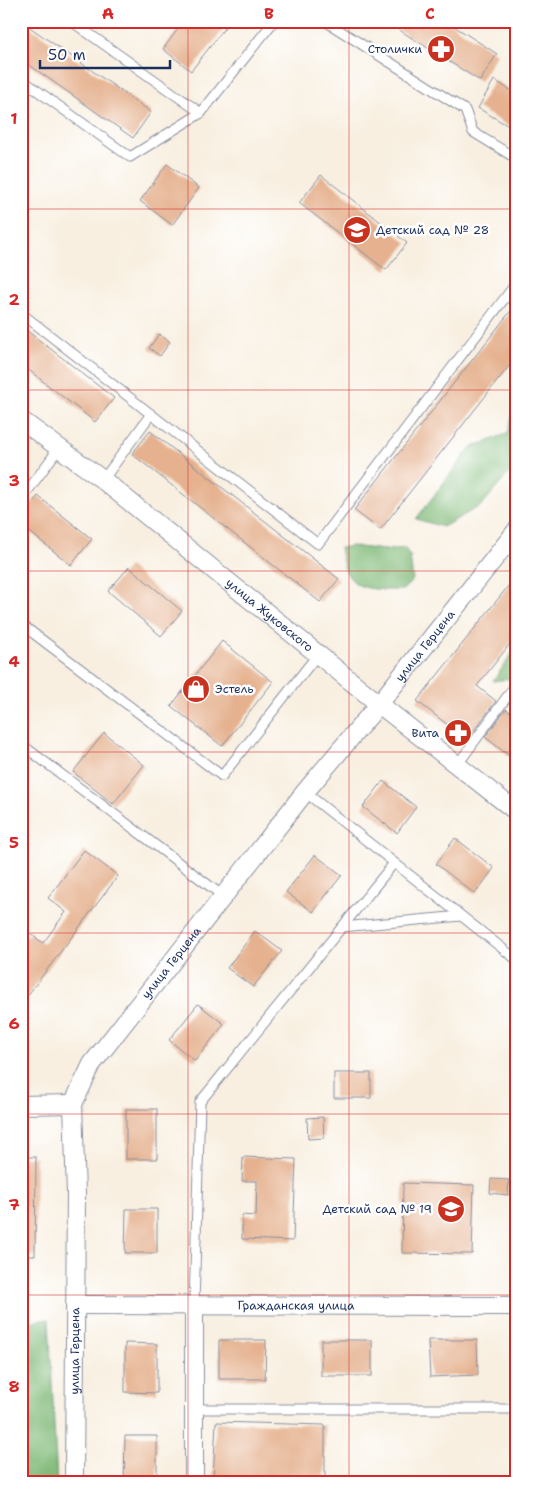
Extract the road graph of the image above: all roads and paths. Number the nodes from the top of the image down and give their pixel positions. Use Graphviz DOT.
graph roads {
  1 [pos="71,21"];
  2 [pos="274,21"];
  3 [pos="325,21"];
  4 [pos="83,25"];
  5 [pos="21,79"];
  6 [pos="201,113"];
  7 [pos="517,158"];
  8 [pos="517,282"];
  9 [pos="21,313"];
  10 [pos="151,414"];
  11 [pos="21,420"];
  12 [pos="60,448"];
  13 [pos="103,480"];
  14 [pos="21,500"];
  15 [pos="517,530"];
  16 [pos="21,624"];
  17 [pos="318,654"];
  18 [pos="517,683"];
  19 [pos="379,704"];
  20 [pos="21,744"];
  21 [pos="458,764"];
  22 [pos="305,792"];
  23 [pos="517,812"];
  24 [pos="394,863"];
  25 [pos="223,896"];
  26 [pos="461,916"];
  27 [pos="342,927"];
  28 [pos="517,960"];
  29 [pos="74,1104"];
  30 [pos="21,1105"];
  31 [pos="75,1305"];
  32 [pos="194,1305"];
  33 [pos="517,1306"];
  34 [pos="194,1409"];
  35 [pos="517,1409"];
  36 [pos="74,1483"];
  37 [pos="194,1483"];
  1 -- 4 [label="lane"];
  2 -- 6 [label="lane"];
  3 -- 7 [label="lane"];
  4 -- 6 [label="lane"];
  5 -- 6 [label="lane"];
  8 -- 10 [label="lane"];
  9 -- 10 [label="lane"];
  10 -- 13 [label="lane"];
  11 -- 12 [label="street, улица Жуковского"];
  12 -- 13 [label="street, улица Жуковского"];
  12 -- 14 [label="lane"];
  13 -- 17 [label="street, улица Жуковского"];
  15 -- 19 [label="street, улица Герцена"];
  16 -- 17 [label="lane"];
  17 -- 19 [label="street, улица Жуковского"];
  18 -- 21 [label="lane"];
  19 -- 21 [label="street, улица Жуковского"];
  19 -- 22 [label="street, улица Герцена"];
  20 -- 25 [label="lane"];
  21 -- 23 [label="street, улица Жуковского"];
  22 -- 24 [label="lane"];
  22 -- 25 [label="street, улица Герцена"];
  24 -- 26 [label="lane"];
  24 -- 27 [label="lane"];
  25 -- 29 [label="street, улица Герцена"];
  26 -- 27 [label="lane"];
  26 -- 28 [label="lane"];
  27 -- 32 [label="lane"];
  29 -- 30 [label="street"];
  29 -- 31 [label="street, улица Герцена"];
  31 -- 32 [label="street, Гражданская улица"];
  31 -- 36 [label="street, улица Герцена"];
  32 -- 33 [label="street, Гражданская улица"];
  32 -- 34 [label="street"];
  34 -- 35 [label="lane"];
  34 -- 37 [label="street"];
}
